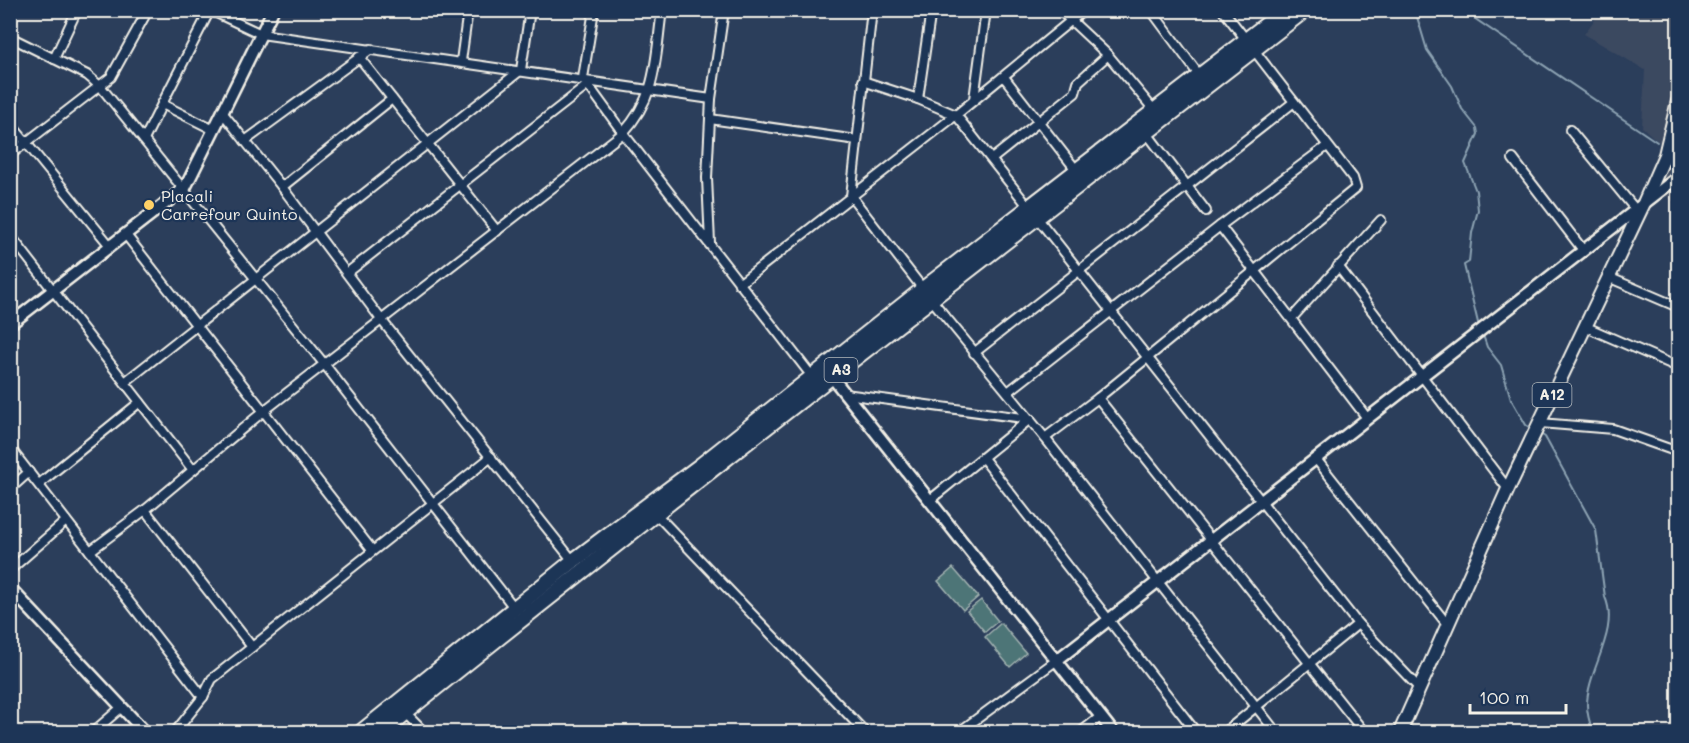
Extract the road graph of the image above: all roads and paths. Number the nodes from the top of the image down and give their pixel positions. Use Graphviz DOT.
graph roads {
  1 [pos="77,10"];
  2 [pos="148,10"];
  3 [pos="210,10"];
  4 [pos="273,10"];
  5 [pos="468,10"];
  6 [pos="530,10"];
  7 [pos="594,10"];
  8 [pos="662,10"];
  9 [pos="724,10"];
  10 [pos="872,10"];
  11 [pos="931,10"];
  12 [pos="986,10"];
  13 [pos="1060,10"];
  14 [pos="1084,10"];
  15 [pos="1151,10"];
  16 [pos="1223,10"];
  17 [pos="1285,10"];
  18 [pos="1305,10"];
  19 [pos="1072,20"];
  20 [pos="261,34"];
  21 [pos="10,36"];
  22 [pos="1249,46"];
  23 [pos="371,49"];
  24 [pos="1108,55"];
  25 [pos="359,57"];
  26 [pos="54,59"];
  27 [pos="461,61"];
  28 [pos="521,70"];
  29 [pos="1199,75"];
  30 [pos="1004,76"];
  31 [pos="863,81"];
  32 [pos="586,82"];
  33 [pos="100,87"];
  34 [pos="651,89"];
  35 [pos="392,99"];
  36 [pos="711,99"];
  37 [pos="918,99"];
  38 [pos="974,99"];
  39 [pos="1678,101"];
  40 [pos="1294,102"];
  41 [pos="162,104"];
  42 [pos="1154,110"];
  43 [pos="222,112"];
  44 [pos="956,115"];
  45 [pos="710,119"];
  46 [pos="1038,122"];
  47 [pos="10,123"];
  48 [pos="214,130"];
  49 [pos="1570,130"];
  50 [pos="1146,132"];
  51 [pos="623,133"];
  52 [pos="144,140"];
  53 [pos="857,140"];
  54 [pos="245,141"];
  55 [pos="26,142"];
  56 [pos="428,144"];
  57 [pos="1327,146"];
  58 [pos="10,155"];
  59 [pos="992,159"];
  60 [pos="1513,159"];
  61 [pos="1077,171"];
  62 [pos="1678,177"];
  63 [pos="459,184"];
  64 [pos="1186,185"];
  65 [pos="282,187"];
  66 [pos="185,188"];
  67 [pos="851,196"];
  68 [pos="1640,206"];
  69 [pos="1206,211"];
  70 [pos="1034,212"];
  71 [pos="1381,220"];
  72 [pos="1220,226"];
  73 [pos="497,231"];
  74 [pos="316,232"];
  75 [pos="10,235"];
  76 [pos="126,235"];
  77 [pos="710,245"];
  78 [pos="111,247"];
  79 [pos="1582,250"];
  80 [pos="1338,266"];
  81 [pos="1079,269"];
  82 [pos="1256,271"];
  83 [pos="347,273"];
  84 [pos="1608,277"];
  85 [pos="256,279"];
  86 [pos="739,284"];
  87 [pos="54,291"];
  88 [pos="927,294"];
  89 [pos="1678,307"];
  90 [pos="1112,312"];
  91 [pos="1292,318"];
  92 [pos="383,322"];
  93 [pos="10,324"];
  94 [pos="197,325"];
  95 [pos="1584,326"];
  96 [pos="974,352"];
  97 [pos="1147,357"];
  98 [pos="325,365"];
  99 [pos="1678,366"];
  100 [pos="1421,376"];
  101 [pos="832,377"];
  102 [pos="125,382"];
  103 [pos="817,382"];
  104 [pos="1008,392"];
  105 [pos="845,394"];
  106 [pos="1098,399"];
  107 [pos="140,402"];
  108 [pos="265,410"];
  109 [pos="1367,418"];
  110 [pos="1030,419"];
  111 [pos="1540,423"];
  112 [pos="1045,438"];
  113 [pos="10,448"];
  114 [pos="1678,452"];
  115 [pos="491,457"];
  116 [pos="983,458"];
  117 [pos="1316,459"];
  118 [pos="193,470"];
  119 [pos="29,472"];
  120 [pos="39,484"];
  121 [pos="10,489"];
  122 [pos="1508,489"];
  123 [pos="930,500"];
  124 [pos="1262,500"];
  125 [pos="432,502"];
  126 [pos="145,510"];
  127 [pos="657,515"];
  128 [pos="66,521"];
  129 [pos="1211,542"];
  130 [pos="372,550"];
  131 [pos="90,551"];
  132 [pos="573,561"];
  133 [pos="10,570"];
  134 [pos="1157,581"];
  135 [pos="11,588"];
  136 [pos="519,614"];
  137 [pos="1110,619"];
  138 [pos="1358,624"];
  139 [pos="1447,624"];
  140 [pos="252,647"];
  141 [pos="1057,660"];
  142 [pos="1307,665"];
  143 [pos="1419,688"];
  144 [pos="203,697"];
  145 [pos="122,707"];
  146 [pos="1256,707"];
  147 [pos="400,709"];
  148 [pos="1100,717"];
  149 [pos="93,732"];
  150 [pos="146,732"];
  151 [pos="175,732"];
  152 [pos="361,732"];
  153 [pos="381,732"];
  154 [pos="424,732"];
  155 [pos="865,732"];
  156 [pos="959,732"];
  157 [pos="1080,732"];
  158 [pos="1113,732"];
  159 [pos="1196,732"];
  160 [pos="1225,732"];
  161 [pos="1276,732"];
  162 [pos="1364,732"];
  163 [pos="1400,732"];
  1 -- 26 [label="street"];
  2 -- 33 [label="street"];
  3 -- 20 [label="street"];
  3 -- 41 [label="street"];
  4 -- 20 [label="street"];
  5 -- 27 [label="street"];
  6 -- 28 [label="street"];
  7 -- 32 [label="street"];
  8 -- 34 [label="street"];
  9 -- 36 [label="street"];
  10 -- 31 [label="street"];
  11 -- 37 [label="street"];
  12 -- 38 [label="street"];
  13 -- 19 [label="street"];
  14 -- 19 [label="street"];
  15 -- 29 [label="street"];
  16 -- 22 [label="street"];
  17 -- 22 [label="highway, A3"];
  18 -- 22 [label="highway, A3"];
  19 -- 24 [label="street"];
  19 -- 30 [label="street"];
  20 -- 23 [label="street"];
  20 -- 43 [label="street"];
  21 -- 26 [label="street"];
  22 -- 29 [label="highway, A3"];
  22 -- 40 [label="street"];
  22 -- 50 [label="highway, A3"];
  23 -- 25 [label="street"];
  23 -- 27 [label="street"];
  24 -- 42 [label="street"];
  24 -- 46 [label="street"];
  25 -- 35 [label="street"];
  25 -- 54 [label="street"];
  26 -- 33 [label="street"];
  27 -- 28 [label="street"];
  28 -- 32 [label="street"];
  28 -- 56 [label="street"];
  29 -- 42 [label="highway, A3"];
  30 -- 38 [label="street"];
  30 -- 46 [label="street"];
  31 -- 37 [label="street"];
  31 -- 53 [label="street"];
  32 -- 34 [label="street"];
  32 -- 51 [label="street"];
  32 -- 63 [label="street"];
  33 -- 52 [label="street"];
  33 -- 55 [label="street"];
  34 -- 36 [label="street"];
  34 -- 51 [label="street"];
  35 -- 56 [label="street"];
  35 -- 65 [label="street"];
  36 -- 45 [label="street"];
  37 -- 44 [label="street"];
  38 -- 44 [label="street"];
  39 -- 68 [label="main road, A12"];
  40 -- 57 [label="street"];
  40 -- 64 [label="street"];
  41 -- 48 [label="street"];
  41 -- 52 [label="street"];
  42 -- 61 [label="highway, A3"];
  43 -- 48 [label="street"];
  43 -- 54 [label="street"];
  44 -- 59 [label="street"];
  44 -- 67 [label="street"];
  45 -- 53 [label="street"];
  45 -- 77 [label="street"];
  46 -- 59 [label="street"];
  46 -- 61 [label="street"];
  47 -- 55 [label="street"];
  48 -- 66 [label="street"];
  49 -- 68 [label="street"];
  50 -- 64 [label="street"];
  50 -- 70 [label="highway, A3"];
  51 -- 73 [label="street"];
  51 -- 77 [label="street"];
  52 -- 66 [label="street"];
  53 -- 67 [label="street"];
  54 -- 65 [label="street"];
  55 -- 58 [label="street"];
  55 -- 78 [label="street"];
  56 -- 63 [label="street"];
  56 -- 74 [label="street"];
  57 -- 72 [label="street"];
  57 -- 82 [label="street"];
  59 -- 70 [label="street"];
  60 -- 79 [label="street"];
  61 -- 70 [label="highway, A3"];
  62 -- 68 [label="street"];
  63 -- 73 [label="street"];
  63 -- 83 [label="street"];
  64 -- 69 [label="street"];
  64 -- 81 [label="street"];
  65 -- 74 [label="street"];
  66 -- 76 [label="street"];
  66 -- 85 [label="street"];
  67 -- 86 [label="street"];
  67 -- 88 [label="street"];
  68 -- 79 [label="street"];
  68 -- 84 [label="main road, A12"];
  70 -- 81 [label="street"];
  70 -- 88 [label="highway, A3"];
  71 -- 80 [label="street"];
  72 -- 82 [label="street"];
  72 -- 90 [label="street"];
  73 -- 92 [label="street"];
  74 -- 83 [label="street"];
  74 -- 85 [label="street"];
  75 -- 87 [label="street"];
  76 -- 78 [label="street"];
  76 -- 94 [label="street"];
  77 -- 86 [label="street"];
  78 -- 87 [label="street"];
  79 -- 100 [label="street"];
  80 -- 91 [label="street"];
  80 -- 100 [label="street"];
  81 -- 90 [label="street"];
  81 -- 96 [label="street"];
  82 -- 91 [label="street"];
  82 -- 97 [label="street"];
  83 -- 92 [label="street"];
  84 -- 89 [label="street"];
  84 -- 95 [label="main road, A12"];
  85 -- 94 [label="street"];
  85 -- 98 [label="street"];
  86 -- 103 [label="street"];
  87 -- 93 [label="street"];
  87 -- 102 [label="street"];
  88 -- 96 [label="street"];
  88 -- 101 [label="highway, A3"];
  88 -- 103 [label="highway, A3"];
  90 -- 97 [label="street"];
  90 -- 104 [label="street"];
  91 -- 109 [label="street"];
  92 -- 98 [label="street"];
  92 -- 115 [label="street"];
  94 -- 102 [label="street"];
  94 -- 108 [label="street"];
  95 -- 99 [label="street"];
  95 -- 111 [label="main road, A12"];
  96 -- 104 [label="street"];
  97 -- 106 [label="street"];
  97 -- 124 [label="street"];
  98 -- 108 [label="street"];
  98 -- 125 [label="street"];
  100 -- 109 [label="street"];
  100 -- 122 [label="street"];
  101 -- 103 [label="highway, A3"];
  101 -- 105 [label="street"];
  102 -- 107 [label="street"];
  103 -- 127 [label="highway, A3"];
  103 -- 132 [label="highway, A3"];
  104 -- 110 [label="street"];
  105 -- 110 [label="street"];
  105 -- 123 [label="street"];
  106 -- 112 [label="street"];
  106 -- 129 [label="street"];
  107 -- 118 [label="street"];
  107 -- 120 [label="street"];
  108 -- 118 [label="street"];
  108 -- 130 [label="street"];
  109 -- 117 [label="street"];
  110 -- 112 [label="street"];
  110 -- 116 [label="street"];
  111 -- 114 [label="street"];
  111 -- 122 [label="main road, A12"];
  112 -- 134 [label="street"];
  113 -- 119 [label="street"];
  115 -- 125 [label="street"];
  115 -- 132 [label="street"];
  116 -- 123 [label="street"];
  116 -- 137 [label="street"];
  117 -- 124 [label="street"];
  117 -- 139 [label="street"];
  118 -- 126 [label="street"];
  119 -- 120 [label="street"];
  119 -- 121 [label="street"];
  120 -- 128 [label="street"];
  122 -- 139 [label="main road, A12"];
  123 -- 141 [label="street"];
  124 -- 129 [label="street"];
  124 -- 138 [label="street"];
  125 -- 130 [label="street"];
  125 -- 136 [label="street"];
  126 -- 131 [label="street"];
  126 -- 140 [label="street"];
  127 -- 136 [label="highway, A3"];
  127 -- 155 [label="street"];
  128 -- 131 [label="street"];
  128 -- 133 [label="street"];
  129 -- 134 [label="street"];
  129 -- 142 [label="street"];
  130 -- 140 [label="street"];
  131 -- 144 [label="street"];
  132 -- 136 [label="highway, A3"];
  134 -- 137 [label="street"];
  134 -- 146 [label="street"];
  135 -- 145 [label="street"];
  136 -- 147 [label="highway, A3"];
  137 -- 141 [label="street"];
  137 -- 159 [label="street"];
  138 -- 142 [label="street"];
  138 -- 143 [label="street"];
  139 -- 143 [label="main road, A12"];
  140 -- 144 [label="street"];
  141 -- 148 [label="street"];
  141 -- 156 [label="street"];
  142 -- 146 [label="street"];
  142 -- 162 [label="street"];
  143 -- 163 [label="main road, A12"];
  144 -- 151 [label="street"];
  145 -- 149 [label="street"];
  145 -- 150 [label="street"];
  146 -- 160 [label="street"];
  146 -- 161 [label="street"];
  147 -- 152 [label="highway, A3"];
  147 -- 153 [label="highway, A3"];
  147 -- 154 [label="street"];
  148 -- 157 [label="street"];
  148 -- 158 [label="street"];
}
